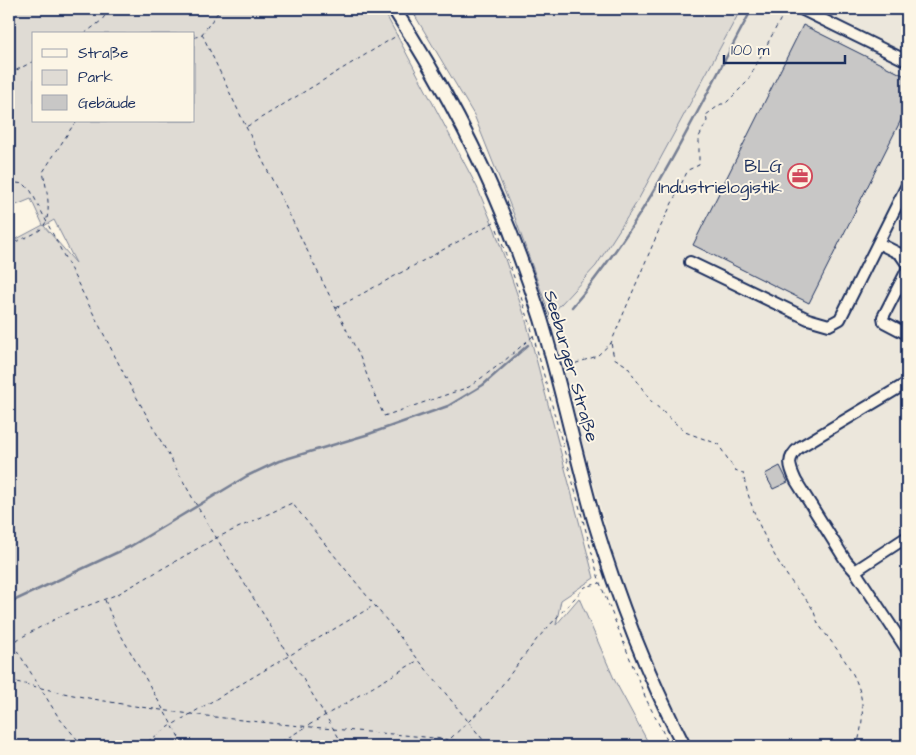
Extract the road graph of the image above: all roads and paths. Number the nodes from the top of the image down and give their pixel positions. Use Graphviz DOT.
graph roads {
  1 [pos="110,9"];
  2 [pos="218,9"];
  3 [pos="394,9"];
  4 [pos="411,9"];
  5 [pos="427,9"];
  6 [pos="786,9"];
  7 [pos="803,10"];
  8 [pos="394,28"];
  9 [pos="87,32"];
  10 [pos="202,34"];
  11 [pos="195,38"];
  12 [pos="907,61"];
  13 [pos="32,62"];
  14 [pos="9,74"];
  15 [pos="77,122"];
  16 [pos="246,127"];
  17 [pos="9,182"];
  18 [pos="907,185"];
  19 [pos="46,220"];
  20 [pos="878,243"];
  21 [pos="9,245"];
  22 [pos="690,262"];
  23 [pos="907,264"];
  24 [pos="335,308"];
  25 [pos="907,334"];
  26 [pos="534,335"];
  27 [pos="611,343"];
  28 [pos="568,366"];
  29 [pos="907,383"];
  30 [pos="907,537"];
  31 [pos="216,538"];
  32 [pos="855,571"];
  33 [pos="600,583"];
  34 [pos="104,599"];
  35 [pos="375,606"];
  36 [pos="12,642"];
  37 [pos="9,644"];
  38 [pos="907,650"];
  39 [pos="288,657"];
  40 [pos="418,660"];
  41 [pos="9,680"];
  42 [pos="39,688"];
  43 [pos="162,709"];
  44 [pos="193,713"];
  45 [pos="325,716"];
  46 [pos="468,722"];
  47 [pos="172,725"];
  48 [pos="308,726"];
  49 [pos="332,729"];
  50 [pos="450,739"];
  51 [pos="83,746"];
  52 [pos="141,746"];
  53 [pos="184,746"];
  54 [pos="274,746"];
  55 [pos="344,746"];
  56 [pos="488,746"];
  57 [pos="670,746"];
  58 [pos="684,746"];
  59 [pos="856,746"];
  1 -- 9 [label="path"];
  2 -- 10 [label="path"];
  3 -- 58 [label="main road, Seeburger Straße"];
  4 -- 5 [label="path"];
  6 -- 27 [label="path"];
  7 -- 12 [label="lane"];
  8 -- 16 [label="path"];
  10 -- 11 [label="path"];
  10 -- 16 [label="path"];
  13 -- 14 [label="path"];
  15 -- 19 [label="path"];
  16 -- 24 [label="path"];
  17 -- 19 [label="path"];
  18 -- 20 [label="lane"];
  19 -- 21 [label="path"];
  19 -- 31 [label="path"];
  20 -- 22 [label="lane"];
  20 -- 23 [label="lane"];
  23 -- 25 [label="lane"];
  24 -- 26 [label="path"];
  24 -- 26 [label="path"];
  26 -- 33 [label="path"];
  27 -- 28 [label="path"];
  27 -- 59 [label="path"];
  29 -- 32 [label="lane"];
  30 -- 32 [label="lane"];
  31 -- 34 [label="path"];
  31 -- 35 [label="path"];
  31 -- 39 [label="path"];
  32 -- 38 [label="lane"];
  33 -- 46 [label="path"];
  33 -- 57 [label="path"];
  34 -- 36 [label="path"];
  34 -- 43 [label="path"];
  35 -- 39 [label="path"];
  35 -- 40 [label="path"];
  36 -- 37 [label="path"];
  36 -- 42 [label="path"];
  39 -- 44 [label="path"];
  39 -- 45 [label="path"];
  40 -- 45 [label="path"];
  40 -- 46 [label="path"];
  41 -- 42 [label="path"];
  42 -- 43 [label="path"];
  42 -- 51 [label="path"];
  43 -- 44 [label="path"];
  43 -- 47 [label="path"];
  44 -- 47 [label="path"];
  44 -- 48 [label="path"];
  45 -- 48 [label="path"];
  45 -- 49 [label="path"];
  46 -- 50 [label="path"];
  46 -- 56 [label="path"];
  47 -- 52 [label="path"];
  47 -- 53 [label="path"];
  48 -- 49 [label="path"];
  48 -- 54 [label="path"];
  49 -- 50 [label="path"];
  49 -- 55 [label="path"];
  50 -- 56 [label="path"];
}
